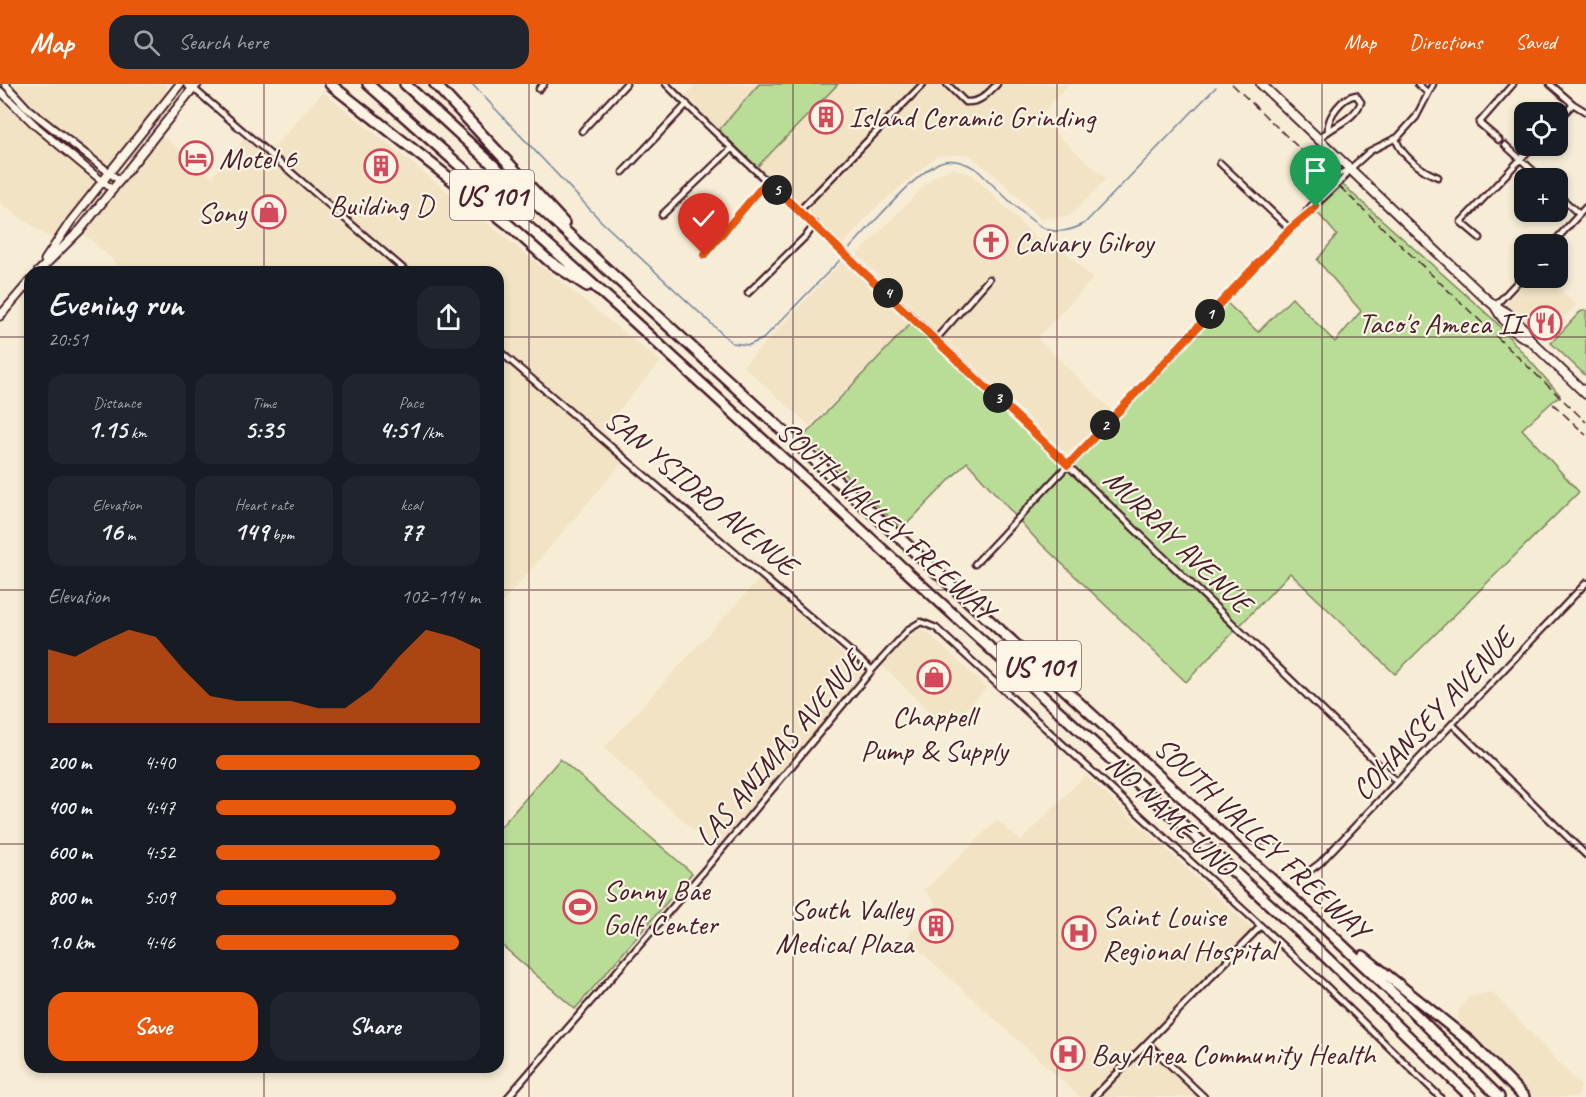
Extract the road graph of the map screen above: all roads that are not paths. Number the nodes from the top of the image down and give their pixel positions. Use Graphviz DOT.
graph roads {
  1 [pos="5,84"];
  2 [pos="180,84"];
  3 [pos="330,84"];
  4 [pos="368,84"];
  5 [pos="405,84"];
  6 [pos="435,84"];
  7 [pos="544,84"];
  8 [pos="626,84"];
  9 [pos="666,84"];
  10 [pos="924,84"];
  11 [pos="947,84"];
  12 [pos="997,84"];
  13 [pos="1261,84"];
  14 [pos="1418,84"];
  15 [pos="1433,84"];
  16 [pos="1513,84"];
  17 [pos="1550,84"];
  18 [pos="193,85"];
  19 [pos="539,89"];
  20 [pos="0,91"];
  21 [pos="1428,93"];
  22 [pos="687,104"];
  23 [pos="1573,104"];
  24 [pos="1568,109"];
  25 [pos="1586,112"];
  26 [pos="1328,129"];
  27 [pos="582,131"];
  28 [pos="1319,139"];
  29 [pos="1396,139"];
  30 [pos="1499,140"];
  31 [pos="1505,145"];
  32 [pos="731,149"];
  33 [pos="1523,156"];
  34 [pos="1520,159"];
  35 [pos="1220,163"];
  36 [pos="1530,168"];
  37 [pos="1350,169"];
  38 [pos="623,172"];
  39 [pos="110,173"];
  40 [pos="1438,177"];
  41 [pos="120,181"];
  42 [pos="767,181"];
  43 [pos="103,182"];
  44 [pos="113,190"];
  45 [pos="1568,204"];
  46 [pos="1586,207"];
  47 [pos="800,210"];
  48 [pos="1579,214"];
  49 [pos="662,215"];
  50 [pos="815,224"];
  51 [pos="1290,229"];
  52 [pos="1561,234"];
  53 [pos="1480,238"];
  54 [pos="575,240"];
  55 [pos="704,255"];
  56 [pos="42,266"];
  57 [pos="44,266"];
  58 [pos="399,266"];
  59 [pos="989,279"];
  60 [pos="1514,286"];
  61 [pos="24,288"];
  62 [pos="748,293"];
  63 [pos="617,306"];
  64 [pos="1495,306"];
  65 [pos="0,316"];
  66 [pos="936,339"];
  67 [pos="504,355"];
  68 [pos="1586,394"];
  69 [pos="1068,465"];
  70 [pos="975,564"];
  71 [pos="1586,583"];
  72 [pos="921,622"];
  73 [pos="872,670"];
  74 [pos="1452,724"];
  75 [pos="1397,782"];
  76 [pos="1586,855"];
  77 [pos="1308,872"];
  78 [pos="1288,894"];
  79 [pos="1261,926"];
  80 [pos="1147,1043"];
  81 [pos="508,1097"];
  82 [pos="1094,1097"];
  83 [pos="1204,1097"];
  84 [pos="1440,1097"];
  85 [pos="1472,1097"];
  86 [pos="1499,1097"];
  87 [pos="1524,1097"];
  1 -- 39 [label="street"];
  2 -- 39 [label="main road"];
  3 -- 63 [label="highway"];
  4 -- 63 [label="highway, SOUTH VALLEY FREEWAY / US 101"];
  5 -- 54 [label="highway, SOUTH VALLEY FREEWAY / US 101"];
  6 -- 54 [label="highway"];
  7 -- 19 [label="street"];
  8 -- 27 [label="street"];
  9 -- 22 [label="street, MURRAY AVENUE"];
  10 -- 47 [label="street"];
  11 -- 12 [label="street"];
  13 -- 28 [label="main road"];
  14 -- 21 [label="street"];
  15 -- 21 [label="street"];
  16 -- 30 [label="street"];
  17 -- 23 [label="street"];
  18 -- 41 [label="main road"];
  18 -- 58 [label="street"];
  20 -- 43 [label="street"];
  21 -- 29 [label="street"];
  22 -- 32 [label="street, MURRAY AVENUE"];
  22 -- 38 [label="street"];
  23 -- 24 [label="street"];
  23 -- 25 [label="street"];
  26 -- 26 [label="street"];
  26 -- 28 [label="street"];
  28 -- 37 [label="main road"];
  29 -- 37 [label="street"];
  29 -- 40 [label="street"];
  31 -- 34 [label="street"];
  32 -- 42 [label="street, MURRAY AVENUE"];
  32 -- 49 [label="street"];
  33 -- 34 [label="street"];
  34 -- 36 [label="street"];
  34 -- 53 [label="street"];
  35 -- 51 [label="street"];
  37 -- 51 [label="street"];
  37 -- 64 [label="main road"];
  39 -- 41 [label="street"];
  39 -- 43 [label="main road"];
  41 -- 44 [label="main road"];
  42 -- 47 [label="street, MURRAY AVENUE"];
  42 -- 55 [label="street"];
  43 -- 44 [label="street"];
  43 -- 56 [label="main road"];
  44 -- 57 [label="main road"];
  45 -- 48 [label="street"];
  46 -- 48 [label="street"];
  47 -- 50 [label="street, MURRAY AVENUE"];
  48 -- 52 [label="street"];
  50 -- 62 [label="street"];
  50 -- 66 [label="street, MURRAY AVENUE"];
  51 -- 69 [label="street"];
  54 -- 78 [label="highway, SOUTH VALLEY FREEWAY / US 101"];
  59 -- 66 [label="street"];
  60 -- 64 [label="street"];
  61 -- 65 [label="main road"];
  63 -- 85 [label="highway, SOUTH VALLEY FREEWAY / US 101"];
  64 -- 68 [label="main road"];
  66 -- 69 [label="street, MURRAY AVENUE"];
  67 -- 73 [label="street, SAN YSIDRO AVENUE"];
  69 -- 70 [label="street"];
  69 -- 75 [label="street, MURRAY AVENUE"];
  71 -- 74 [label="street, COHANSEY AVENUE"];
  72 -- 73 [label="street, LAS ANIMAS AVENUE"];
  72 -- 79 [label="street, NO NAME UNO"];
  73 -- 81 [label="street, LAS ANIMAS AVENUE"];
  74 -- 75 [label="street, COHANSEY AVENUE"];
  74 -- 76 [label="street"];
  75 -- 77 [label="street, COHANSEY AVENUE"];
  78 -- 86 [label="highway, SOUTH VALLEY FREEWAY / US 101"];
  78 -- 87 [label="highway"];
  79 -- 80 [label="street"];
  79 -- 84 [label="street, NO NAME UNO"];
  80 -- 82 [label="street"];
  80 -- 83 [label="street"];
}
